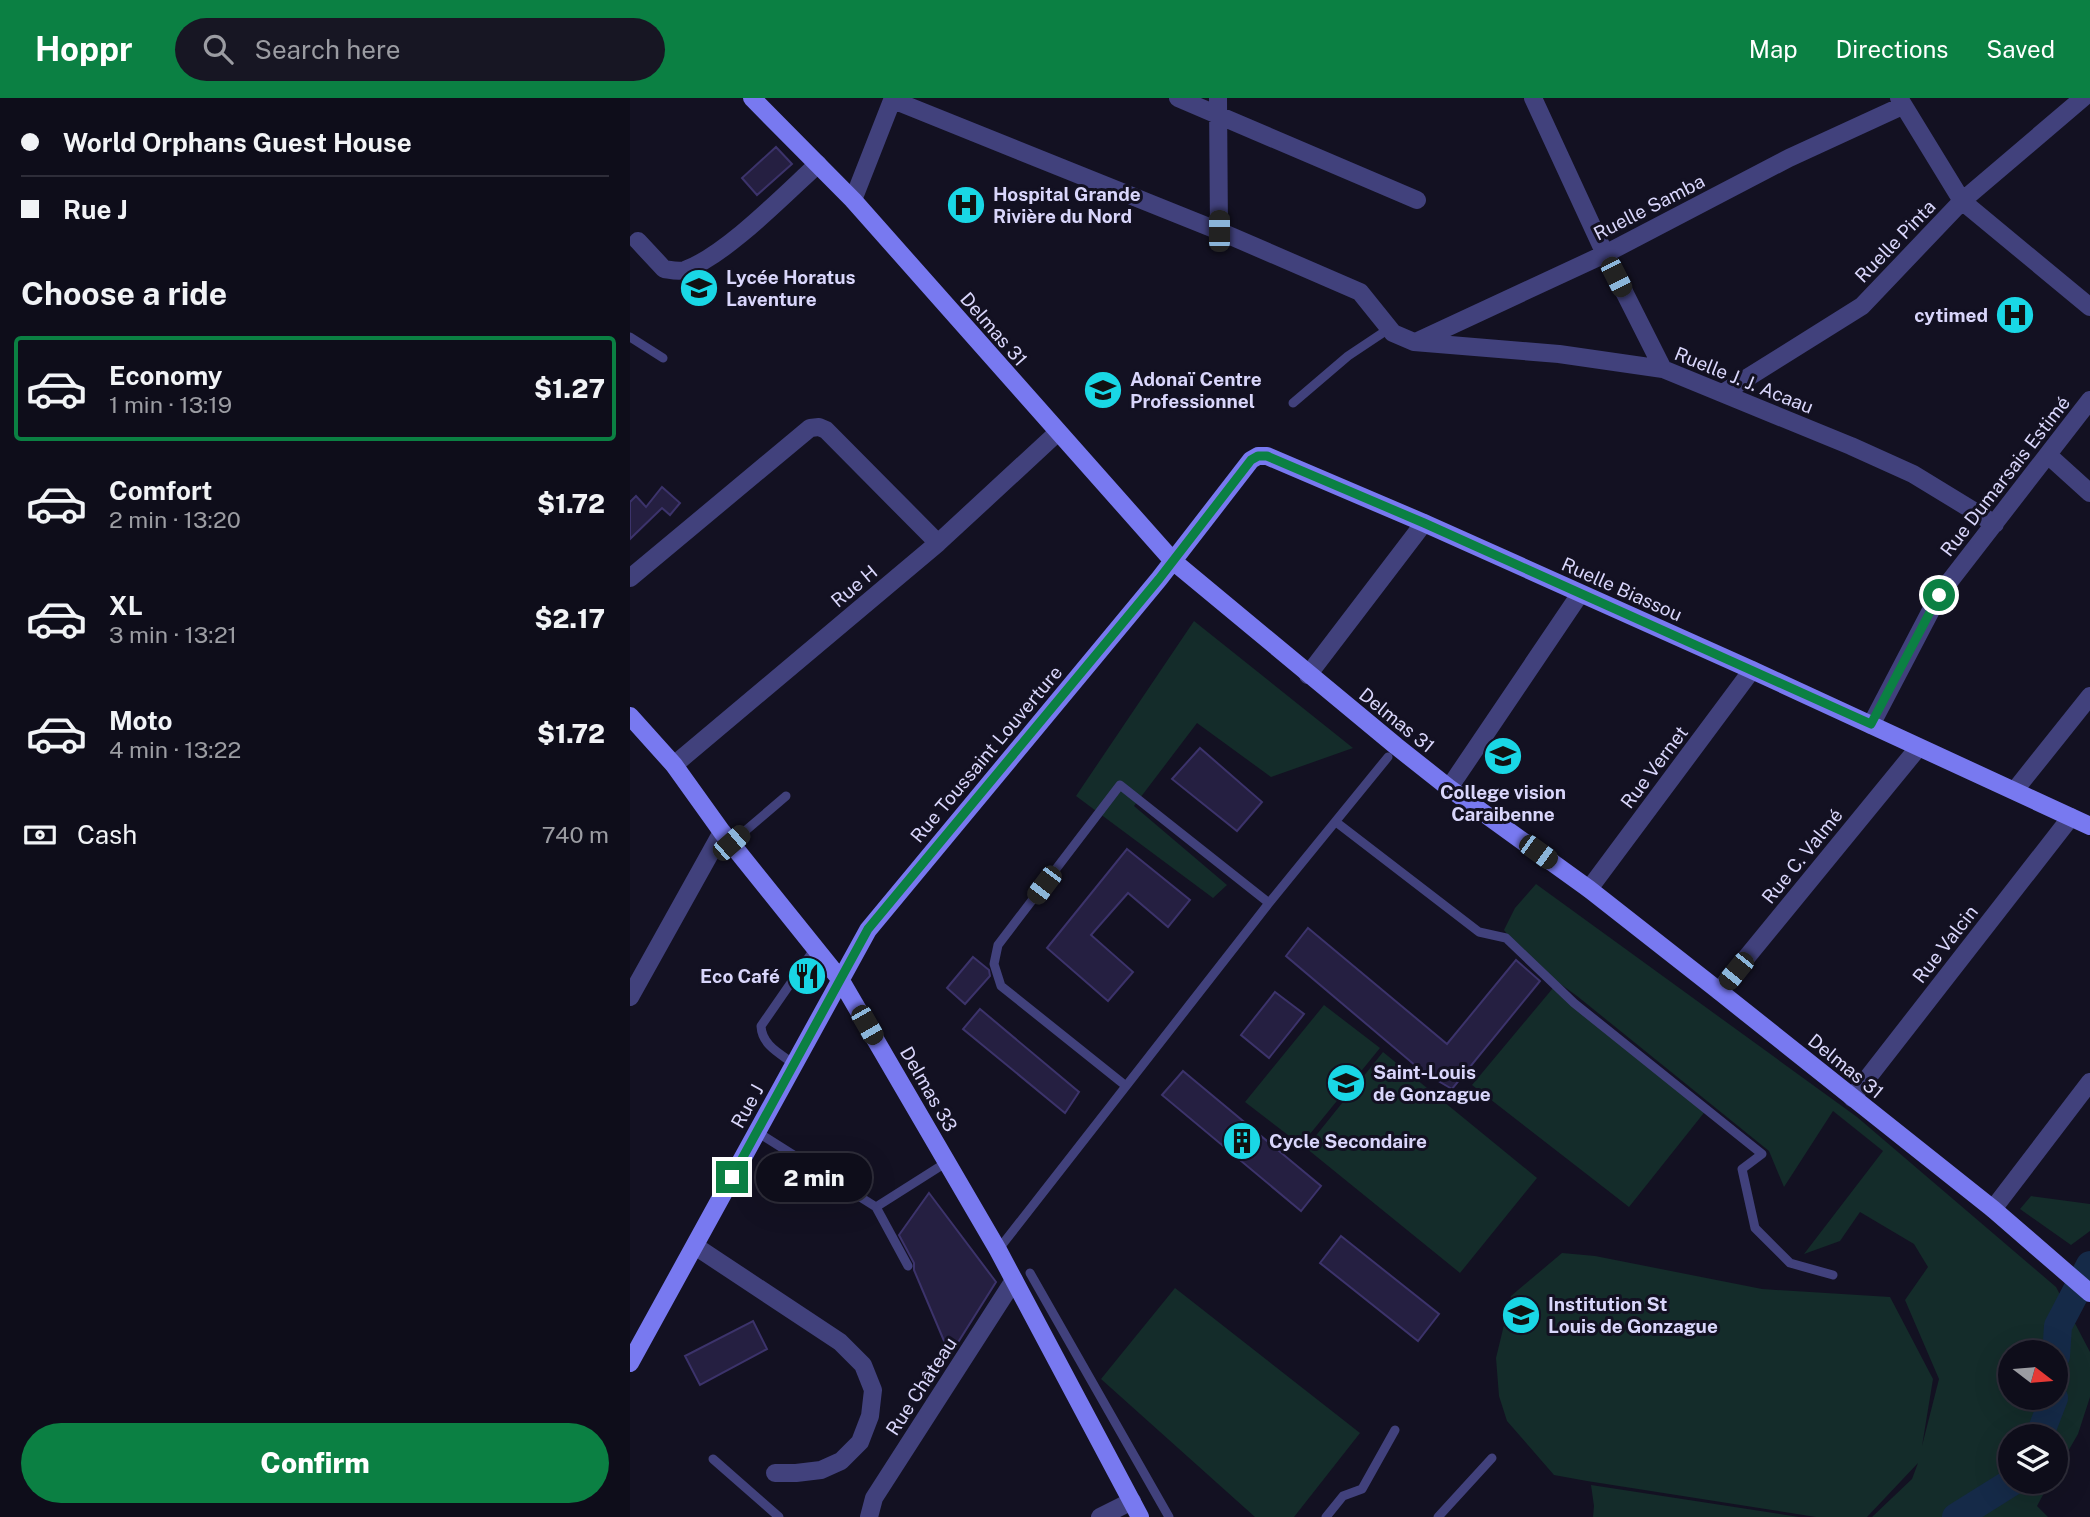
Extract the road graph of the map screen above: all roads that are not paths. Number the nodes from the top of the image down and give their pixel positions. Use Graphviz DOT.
graph roads {
  1 [pos="752,98"];
  2 [pos="1178,98"];
  3 [pos="1533,98"];
  4 [pos="2083,98"];
  5 [pos="893,99"];
  6 [pos="1900,102"];
  7 [pos="1218,106"];
  8 [pos="818,164"];
  9 [pos="853,200"];
  10 [pos="1417,200"];
  11 [pos="1962,201"];
  12 [pos="1219,231"];
  13 [pos="638,241"];
  14 [pos="1605,254"];
  15 [pos="2090,307"];
  16 [pos="1390,328"];
  17 [pos="630,337"];
  18 [pos="1414,342"];
  19 [pos="663,358"];
  20 [pos="1662,369"];
  21 [pos="1723,393"];
  22 [pos="2090,400"];
  23 [pos="1293,402"];
  24 [pos="1057,433"];
  25 [pos="2048,455"];
  26 [pos="2090,493"];
  27 [pos="1424,523"];
  28 [pos="1995,524"];
  29 [pos="938,543"];
  30 [pos="1173,561"];
  31 [pos="631,575"];
  32 [pos="1580,594"];
  33 [pos="1752,670"];
  34 [pos="1308,675"];
  35 [pos="2090,696"];
  36 [pos="630,716"];
  37 [pos="1871,724"];
  38 [pos="1918,748"];
  39 [pos="1392,752"];
  40 [pos="674,765"];
  41 [pos="1450,788"];
  42 [pos="2015,790"];
  43 [pos="786,796"];
  44 [pos="2071,817"];
  45 [pos="1336,822"];
  46 [pos="2090,826"];
  47 [pos="726,837"];
  48 [pos="1589,889"];
  49 [pos="1269,903"];
  50 [pos="815,948"];
  51 [pos="840,979"];
  52 [pos="1719,991"];
  53 [pos="630,997"];
  54 [pos="794,1064"];
  55 [pos="2090,1082"];
  56 [pos="1126,1086"];
  57 [pos="1852,1098"];
  58 [pos="757,1131"];
  59 [pos="947,1163"];
  60 [pos="876,1208"];
  61 [pos="1993,1209"];
  62 [pos="695,1246"];
  63 [pos="998,1250"];
  64 [pos="908,1266"];
  65 [pos="1833,1275"];
  66 [pos="1022,1276"];
  67 [pos="2089,1293"];
  68 [pos="630,1363"];
  69 [pos="1395,1430"];
  70 [pos="1492,1458"];
  71 [pos="713,1459"];
  72 [pos="775,1473"];
  73 [pos="1136,1509"];
  74 [pos="779,1517"];
  75 [pos="869,1517"];
  76 [pos="1100,1517"];
  77 [pos="1169,1517"];
  78 [pos="1326,1517"];
  79 [pos="1438,1517"];
  1 -- 8 [label="street, Delmas 31"];
  2 -- 7 [label="street"];
  3 -- 14 [label="street"];
  4 -- 11 [label="street, Ruelle Pinta"];
  5 -- 9 [label="street"];
  5 -- 12 [label="street"];
  6 -- 11 [label="street"];
  6 -- 14 [label="street, Ruelle Samba"];
  7 -- 10 [label="street"];
  7 -- 12 [label="street"];
  8 -- 9 [label="street, Delmas 31"];
  8 -- 13 [label="street"];
  9 -- 24 [label="street, Delmas 31"];
  11 -- 15 [label="street"];
  11 -- 21 [label="street, Ruelle Pinta"];
  12 -- 16 [label="street"];
  14 -- 18 [label="street, Ruelle Samba"];
  14 -- 20 [label="street"];
  16 -- 18 [label="street"];
  16 -- 23 [label="lane"];
  17 -- 19 [label="lane"];
  18 -- 20 [label="street, Ruelle J. J. Acaau"];
  20 -- 21 [label="street, Ruelle J. J. Acaau"];
  21 -- 28 [label="street, Ruelle J. J. Acaau"];
  22 -- 25 [label="street, Rue Dumarsais Estimé"];
  24 -- 29 [label="street, Rue H"];
  24 -- 30 [label="street, Delmas 31"];
  25 -- 26 [label="street"];
  25 -- 28 [label="street, Rue Dumarsais Estimé"];
  27 -- 30 [label="street, Ruelle Biassou"];
  27 -- 32 [label="street, Ruelle Biassou"];
  27 -- 34 [label="street"];
  28 -- 37 [label="street, Rue Dumarsais Estimé"];
  29 -- 31 [label="street"];
  29 -- 40 [label="street, Rue H"];
  30 -- 34 [label="street, Delmas 31"];
  30 -- 51 [label="street, Rue Toussaint Louverture"];
  32 -- 33 [label="street, Ruelle Biassou"];
  32 -- 41 [label="street"];
  33 -- 37 [label="street, Ruelle Biassou"];
  33 -- 48 [label="street, Rue Vernet"];
  34 -- 39 [label="street, Delmas 31"];
  35 -- 42 [label="street"];
  36 -- 40 [label="street, Delmas 33"];
  37 -- 38 [label="street, Ruelle Biassou"];
  38 -- 42 [label="street, Ruelle Biassou"];
  38 -- 52 [label="street, Rue C. Valmé"];
  39 -- 41 [label="street, Delmas 31"];
  39 -- 45 [label="lane"];
  40 -- 47 [label="street, Delmas 33"];
  41 -- 48 [label="street, Delmas 31"];
  42 -- 44 [label="street, Ruelle Biassou"];
  43 -- 47 [label="lane"];
  44 -- 46 [label="street, Ruelle Biassou"];
  44 -- 57 [label="street, Rue Valcin"];
  45 -- 49 [label="lane"];
  45 -- 65 [label="lane"];
  47 -- 50 [label="street, Delmas 33"];
  47 -- 53 [label="street"];
  48 -- 52 [label="street, Delmas 31"];
  49 -- 56 [label="lane"];
  49 -- 56 [label="lane"];
  50 -- 51 [label="street, Delmas 33"];
  50 -- 54 [label="lane"];
  51 -- 54 [label="street, Rue J"];
  51 -- 59 [label="street, Delmas 33"];
  52 -- 57 [label="street, Delmas 31"];
  54 -- 58 [label="street, Rue J"];
  55 -- 61 [label="street"];
  56 -- 63 [label="lane"];
  57 -- 61 [label="street, Delmas 31"];
  58 -- 60 [label="lane"];
  58 -- 62 [label="street, Rue J"];
  59 -- 60 [label="lane"];
  59 -- 63 [label="street, Delmas 33"];
  60 -- 64 [label="lane"];
  61 -- 67 [label="street, Delmas 31"];
  62 -- 68 [label="street, Rue J"];
  62 -- 72 [label="street"];
  63 -- 66 [label="street, Delmas 33"];
  66 -- 73 [label="street, Delmas 33"];
  66 -- 75 [label="street, Rue Château"];
  66 -- 77 [label="lane"];
  69 -- 78 [label="lane"];
  70 -- 79 [label="lane"];
  71 -- 74 [label="lane"];
  73 -- 76 [label="street"];
}
